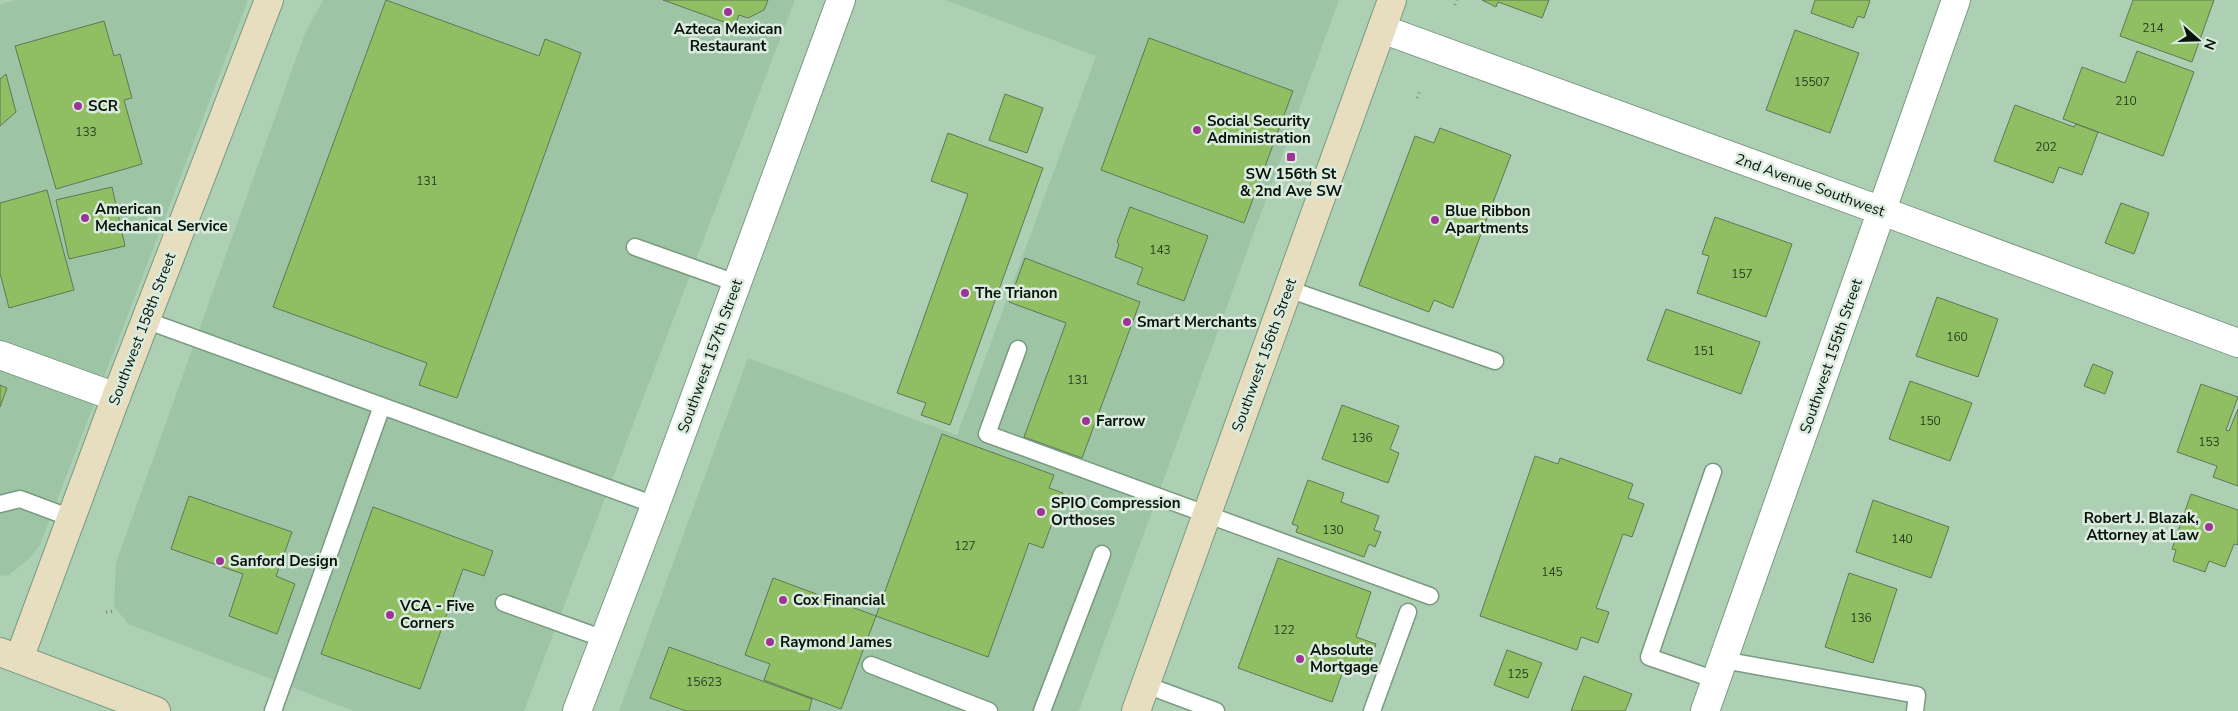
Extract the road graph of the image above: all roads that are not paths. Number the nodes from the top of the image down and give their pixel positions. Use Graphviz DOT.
graph roads {
  1 [pos="269,0"];
  2 [pos="841,0"];
  3 [pos="1392,0"];
  4 [pos="1956,0"];
  5 [pos="1382,29"];
  6 [pos="1882,211"];
  7 [pos="635,247"];
  8 [pos="736,283"];
  9 [pos="1288,289"];
  10 [pos="145,320"];
  11 [pos="2238,344"];
  12 [pos="1018,349"];
  13 [pos="0,355"];
  14 [pos="1496,362"];
  15 [pos="116,397"];
  16 [pos="382,406"];
  17 [pos="1713,472"];
  18 [pos="0,504"];
  19 [pos="655,505"];
  20 [pos="1208,513"];
  21 [pos="71,518"];
  22 [pos="1102,554"];
  23 [pos="1430,596"];
  24 [pos="504,603"];
  25 [pos="1408,612"];
  26 [pos="604,639"];
  27 [pos="9,655"];
  28 [pos="870,665"];
  29 [pos="1720,670"];
  30 [pos="1146,685"];
  31 [pos="156,711"];
  32 [pos="273,711"];
  33 [pos="576,711"];
  34 [pos="989,711"];
  35 [pos="1042,711"];
  36 [pos="1136,711"];
  37 [pos="1216,711"];
  38 [pos="1372,711"];
  39 [pos="1705,711"];
  40 [pos="1914,711"];
  1 -- 10 [label="main road, Southwest 158th Street"];
  2 -- 8 [label="street, Southwest 157th Street"];
  3 -- 5 [label="main road, Southwest 156th Street"];
  4 -- 6 [label="street, Southwest 155th Street"];
  5 -- 6 [label="street, 2nd Avenue Southwest"];
  5 -- 9 [label="main road, Southwest 156th Street"];
  6 -- 11 [label="street, 2nd Avenue Southwest"];
  6 -- 29 [label="street, Southwest 155th Street"];
  7 -- 8 [label="lane"];
  8 -- 19 [label="street, Southwest 157th Street"];
  9 -- 14 [label="lane"];
  9 -- 20 [label="main road, Southwest 156th Street"];
  10 -- 15 [label="main road, Southwest 158th Street"];
  10 -- 16 [label="lane"];
  12 -- 20 [label="lane"];
  13 -- 15 [label="street"];
  15 -- 21 [label="main road, Southwest 158th Street"];
  16 -- 19 [label="lane"];
  16 -- 32 [label="lane"];
  17 -- 29 [label="lane"];
  18 -- 21 [label="lane"];
  19 -- 26 [label="street, Southwest 157th Street"];
  20 -- 23 [label="lane"];
  20 -- 30 [label="main road, Southwest 156th Street"];
  21 -- 27 [label="main road, Southwest 158th Street"];
  22 -- 35 [label="lane"];
  24 -- 26 [label="lane"];
  25 -- 38 [label="lane"];
  26 -- 33 [label="street, Southwest 157th Street"];
  27 -- 31 [label="main road"];
  28 -- 34 [label="lane"];
  29 -- 39 [label="street, Southwest 155th Street"];
  29 -- 40 [label="lane"];
  30 -- 36 [label="main road, Southwest 156th Street"];
  30 -- 37 [label="lane"];
}
